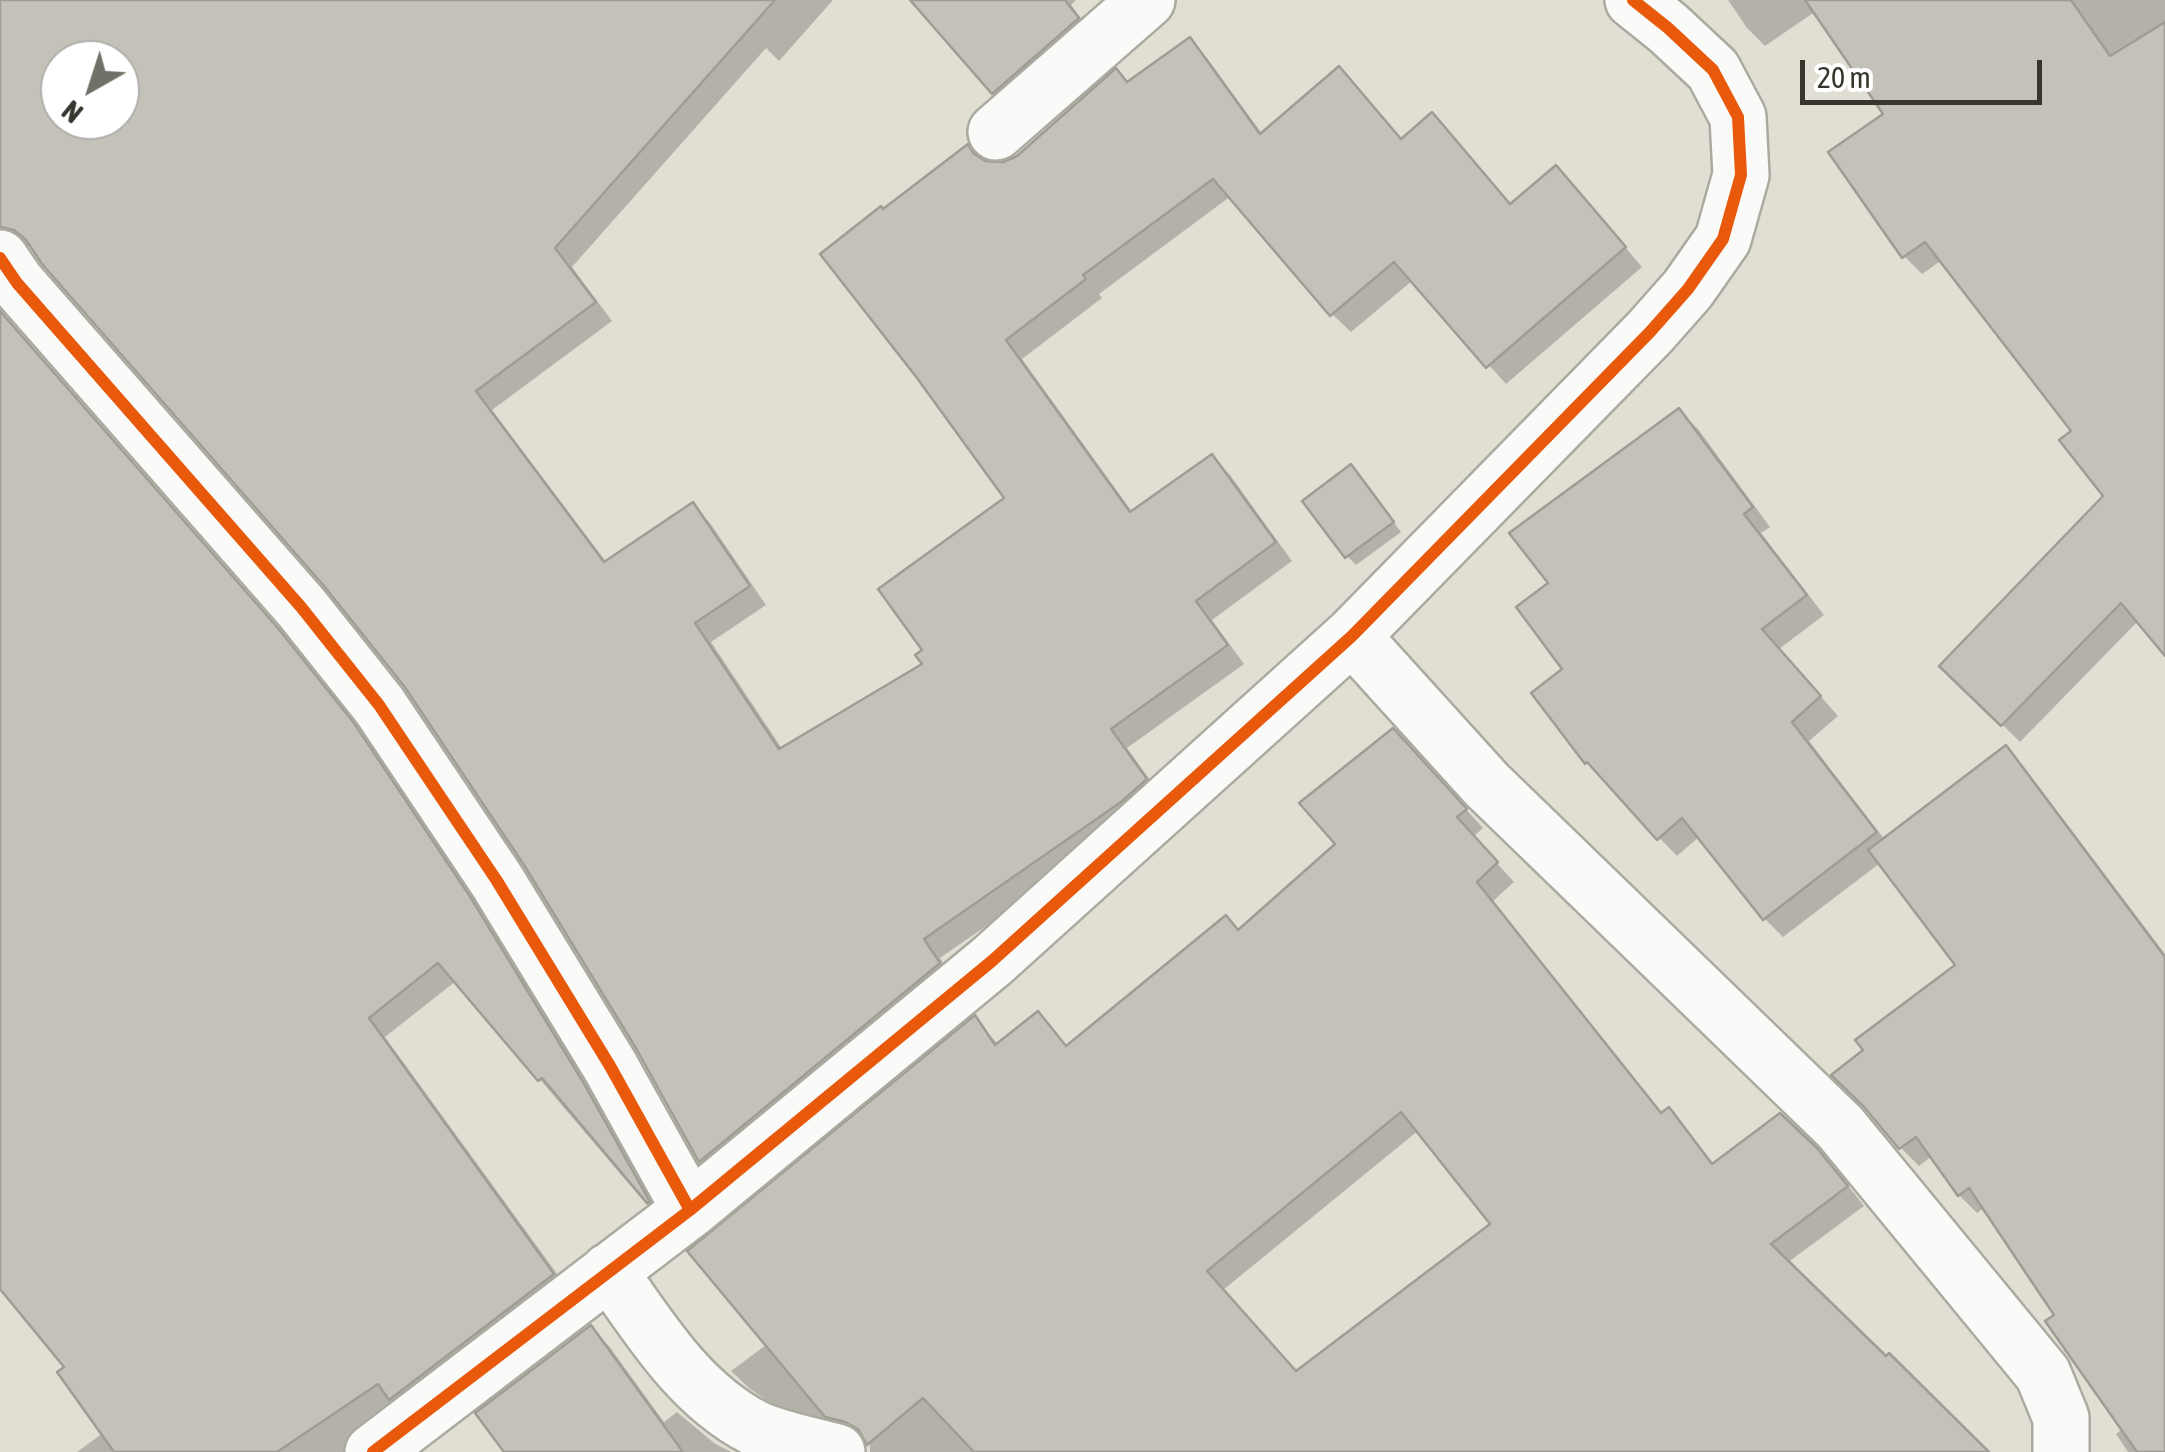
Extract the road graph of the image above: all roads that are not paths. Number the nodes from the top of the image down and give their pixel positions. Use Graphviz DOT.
graph roads {
  1 [pos="1148,0"];
  2 [pos="1633,0"];
  3 [pos="996,132"];
  4 [pos="0,258"];
  5 [pos="1352,636"];
  6 [pos="690,1210"];
  7 [pos="608,1271"];
  8 [pos="373,1452"];
  9 [pos="837,1452"];
  10 [pos="2061,1452"];
  1 -- 3 [label="street"];
  2 -- 5 [label="street"];
  4 -- 6 [label="street"];
  5 -- 6 [label="street"];
  5 -- 10 [label="street"];
  6 -- 7 [label="street"];
  7 -- 8 [label="street"];
  7 -- 9 [label="street"];
}
